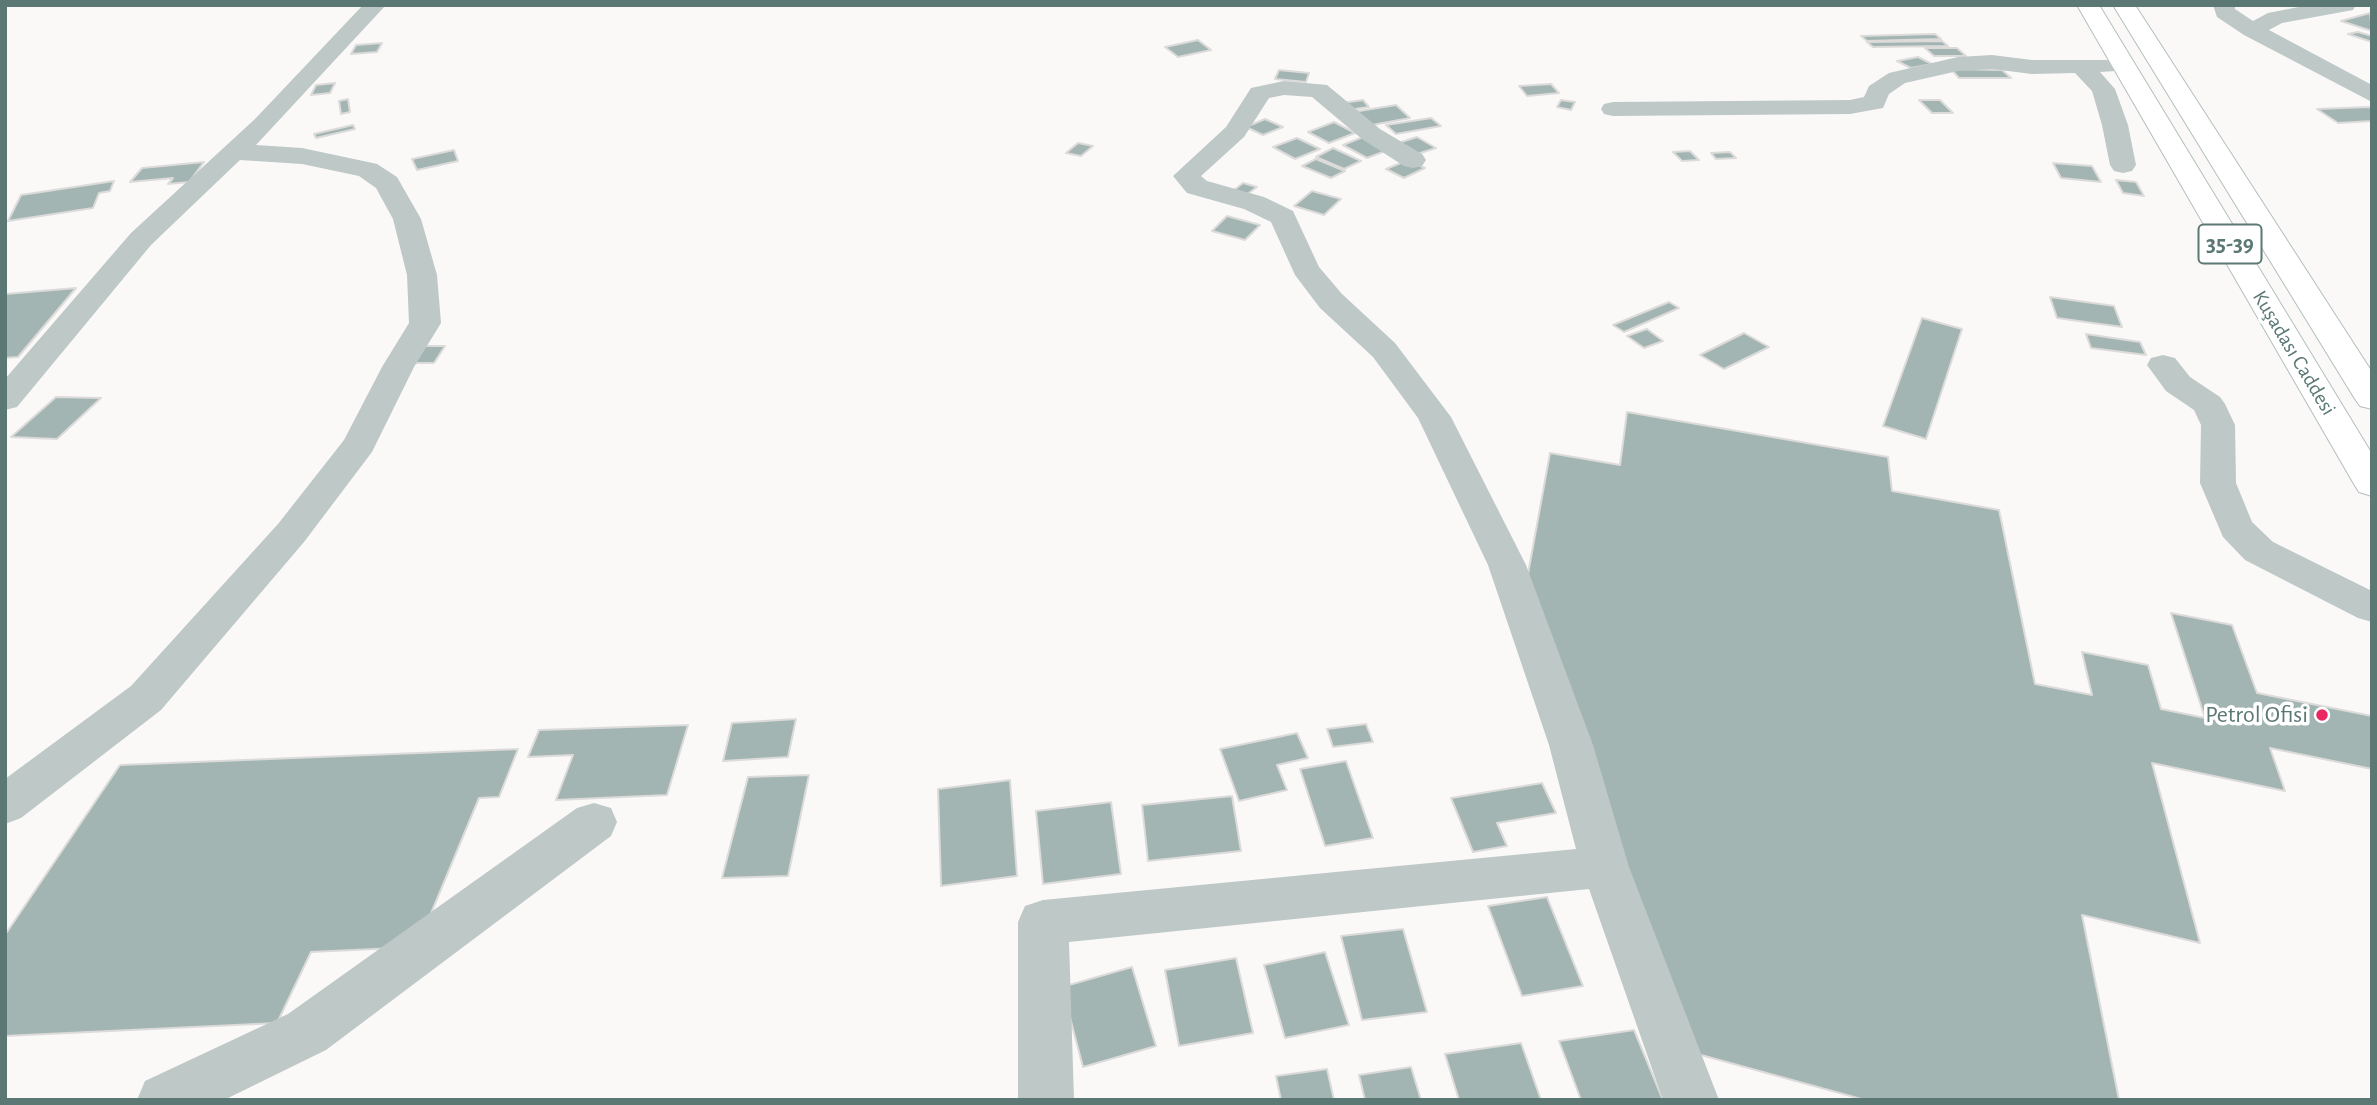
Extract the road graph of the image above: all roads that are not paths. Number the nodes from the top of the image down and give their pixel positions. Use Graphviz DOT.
graph roads {
  1 [pos="374,5"];
  2 [pos="2088,5"];
  3 [pos="2124,5"];
  4 [pos="2224,5"];
  5 [pos="2345,5"];
  6 [pos="2252,30"];
  7 [pos="2123,65"];
  8 [pos="2081,66"];
  9 [pos="2372,95"];
  10 [pos="1613,109"];
  11 [pos="234,152"];
  12 [pos="1413,160"];
  13 [pos="2123,165"];
  14 [pos="2163,365"];
  15 [pos="2372,399"];
  16 [pos="5,400"];
  17 [pos="2372,484"];
  18 [pos="2372,608"];
  19 [pos="5,805"];
  20 [pos="594,822"];
  21 [pos="1605,867"];
  22 [pos="165,1100"];
  23 [pos="1046,1100"];
  24 [pos="1690,1100"];
  1 -- 11 [label="street"];
  2 -- 7 [label="main road, Kuşadası Caddesi / 35-39"];
  3 -- 15 [label="main road, Kuşadası Caddesi / 35-39"];
  4 -- 6 [label="street"];
  5 -- 6 [label="street"];
  6 -- 9 [label="street"];
  7 -- 8 [label="street"];
  7 -- 17 [label="main road, Kuşadası Caddesi / 35-39"];
  8 -- 10 [label="street"];
  8 -- 13 [label="street"];
  11 -- 16 [label="street"];
  11 -- 19 [label="street"];
  12 -- 21 [label="street"];
  14 -- 18 [label="street"];
  20 -- 22 [label="street"];
  21 -- 23 [label="street"];
  21 -- 24 [label="street"];
}
